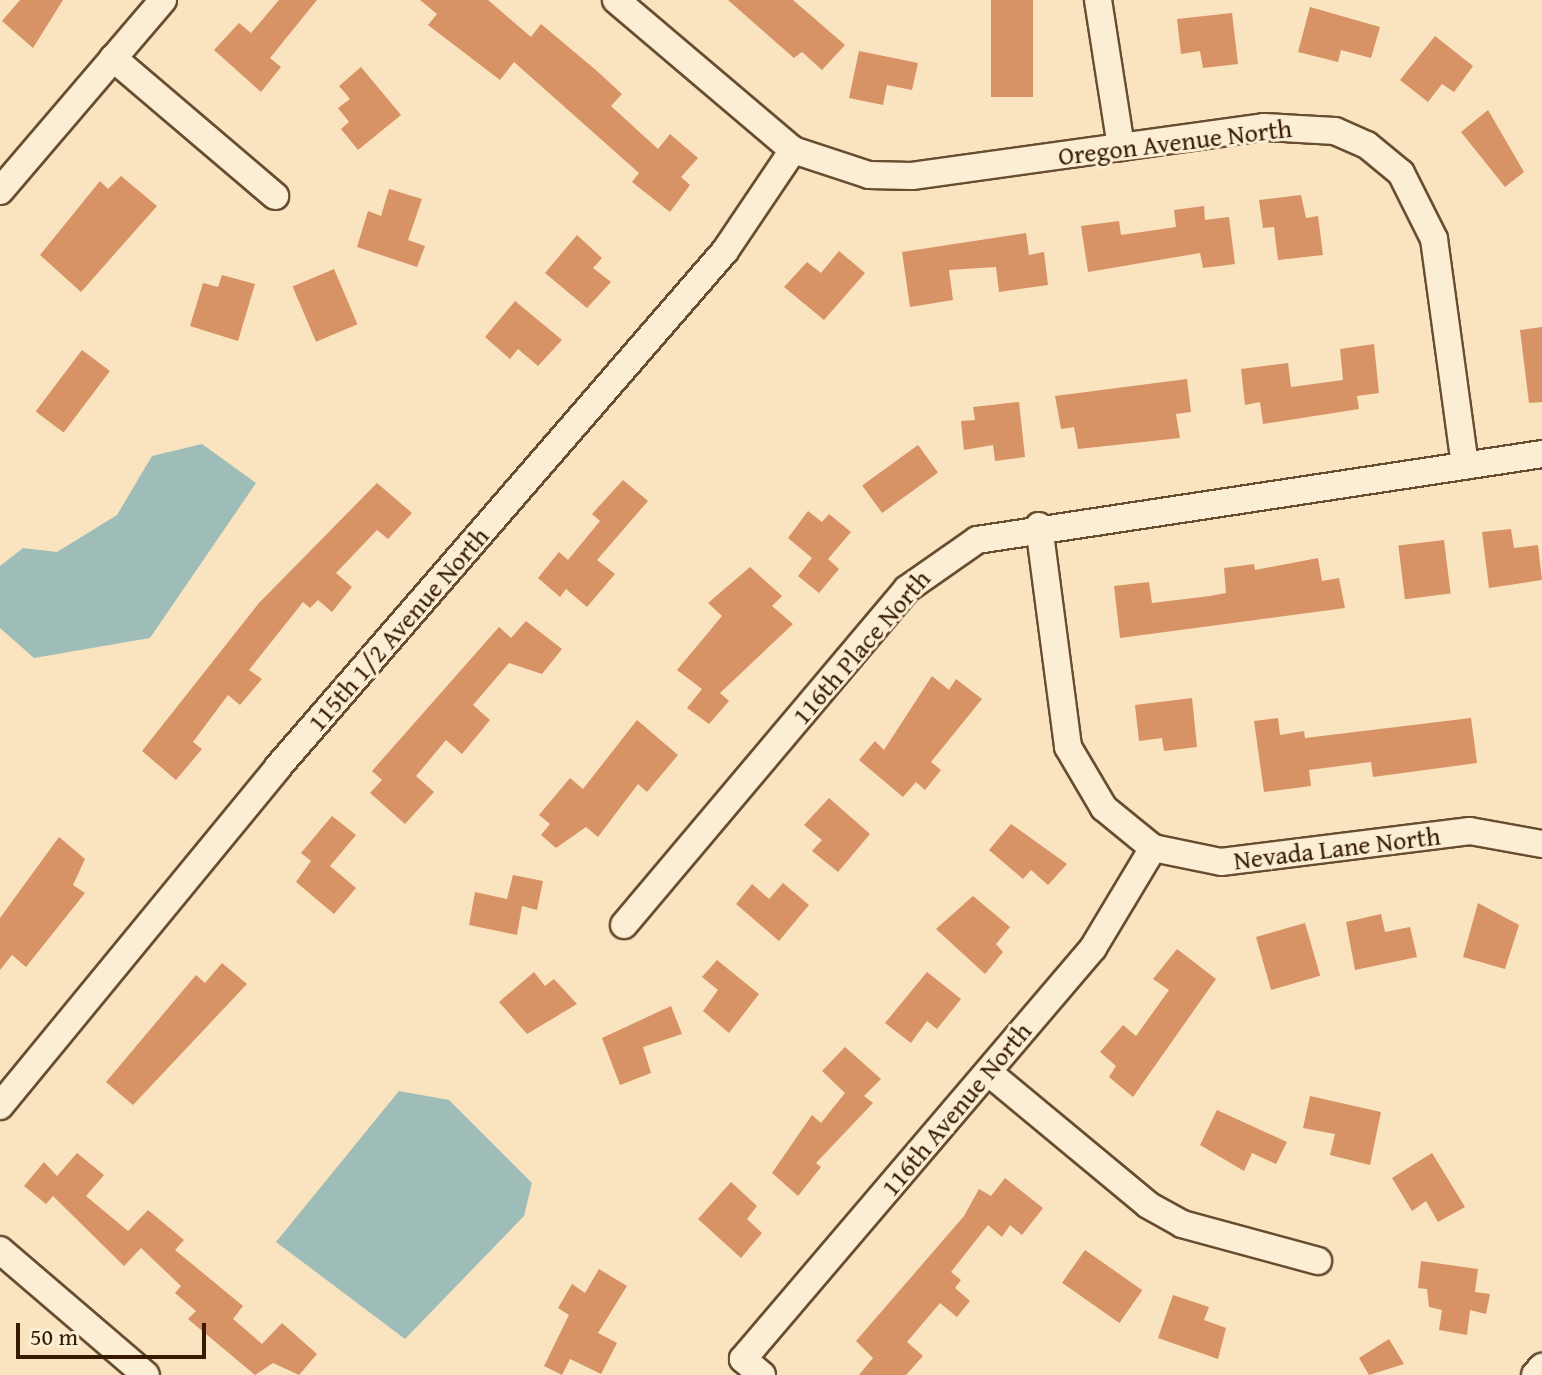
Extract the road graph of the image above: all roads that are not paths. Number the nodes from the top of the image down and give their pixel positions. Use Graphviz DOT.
graph roads {
  1 [pos="163,0"];
  2 [pos="616,0"];
  3 [pos="1098,0"];
  4 [pos="113,58"];
  5 [pos="1121,147"];
  6 [pos="793,150"];
  7 [pos="0,191"];
  8 [pos="275,196"];
  9 [pos="1542,454"];
  10 [pos="1465,465"];
  11 [pos="1039,526"];
  12 [pos="1542,844"];
  13 [pos="1153,848"];
  14 [pos="624,925"];
  15 [pos="988,1072"];
  16 [pos="0,1106"];
  17 [pos="0,1250"];
  18 [pos="1318,1261"];
  19 [pos="752,1367"];
  20 [pos="1542,1367"];
  21 [pos="146,1375"];
  22 [pos="1535,1375"];
  1 -- 4 [label="street"];
  2 -- 6 [label="street, Oregon Avenue North"];
  3 -- 5 [label="street"];
  4 -- 7 [label="street"];
  4 -- 8 [label="street"];
  5 -- 6 [label="street, Oregon Avenue North"];
  5 -- 10 [label="street, Oregon Avenue North"];
  6 -- 16 [label="street, 115th 1/2 Avenue North"];
  9 -- 10 [label="street"];
  10 -- 11 [label="street, 116th Place North"];
  11 -- 13 [label="street, Nevada Lane North"];
  11 -- 14 [label="street, 116th Place North"];
  12 -- 13 [label="street, Nevada Lane North"];
  13 -- 15 [label="street, 116th Avenue North"];
  15 -- 18 [label="street"];
  15 -- 19 [label="street, 116th Avenue North"];
  17 -- 21 [label="street"];
  20 -- 22 [label="street"];
}
